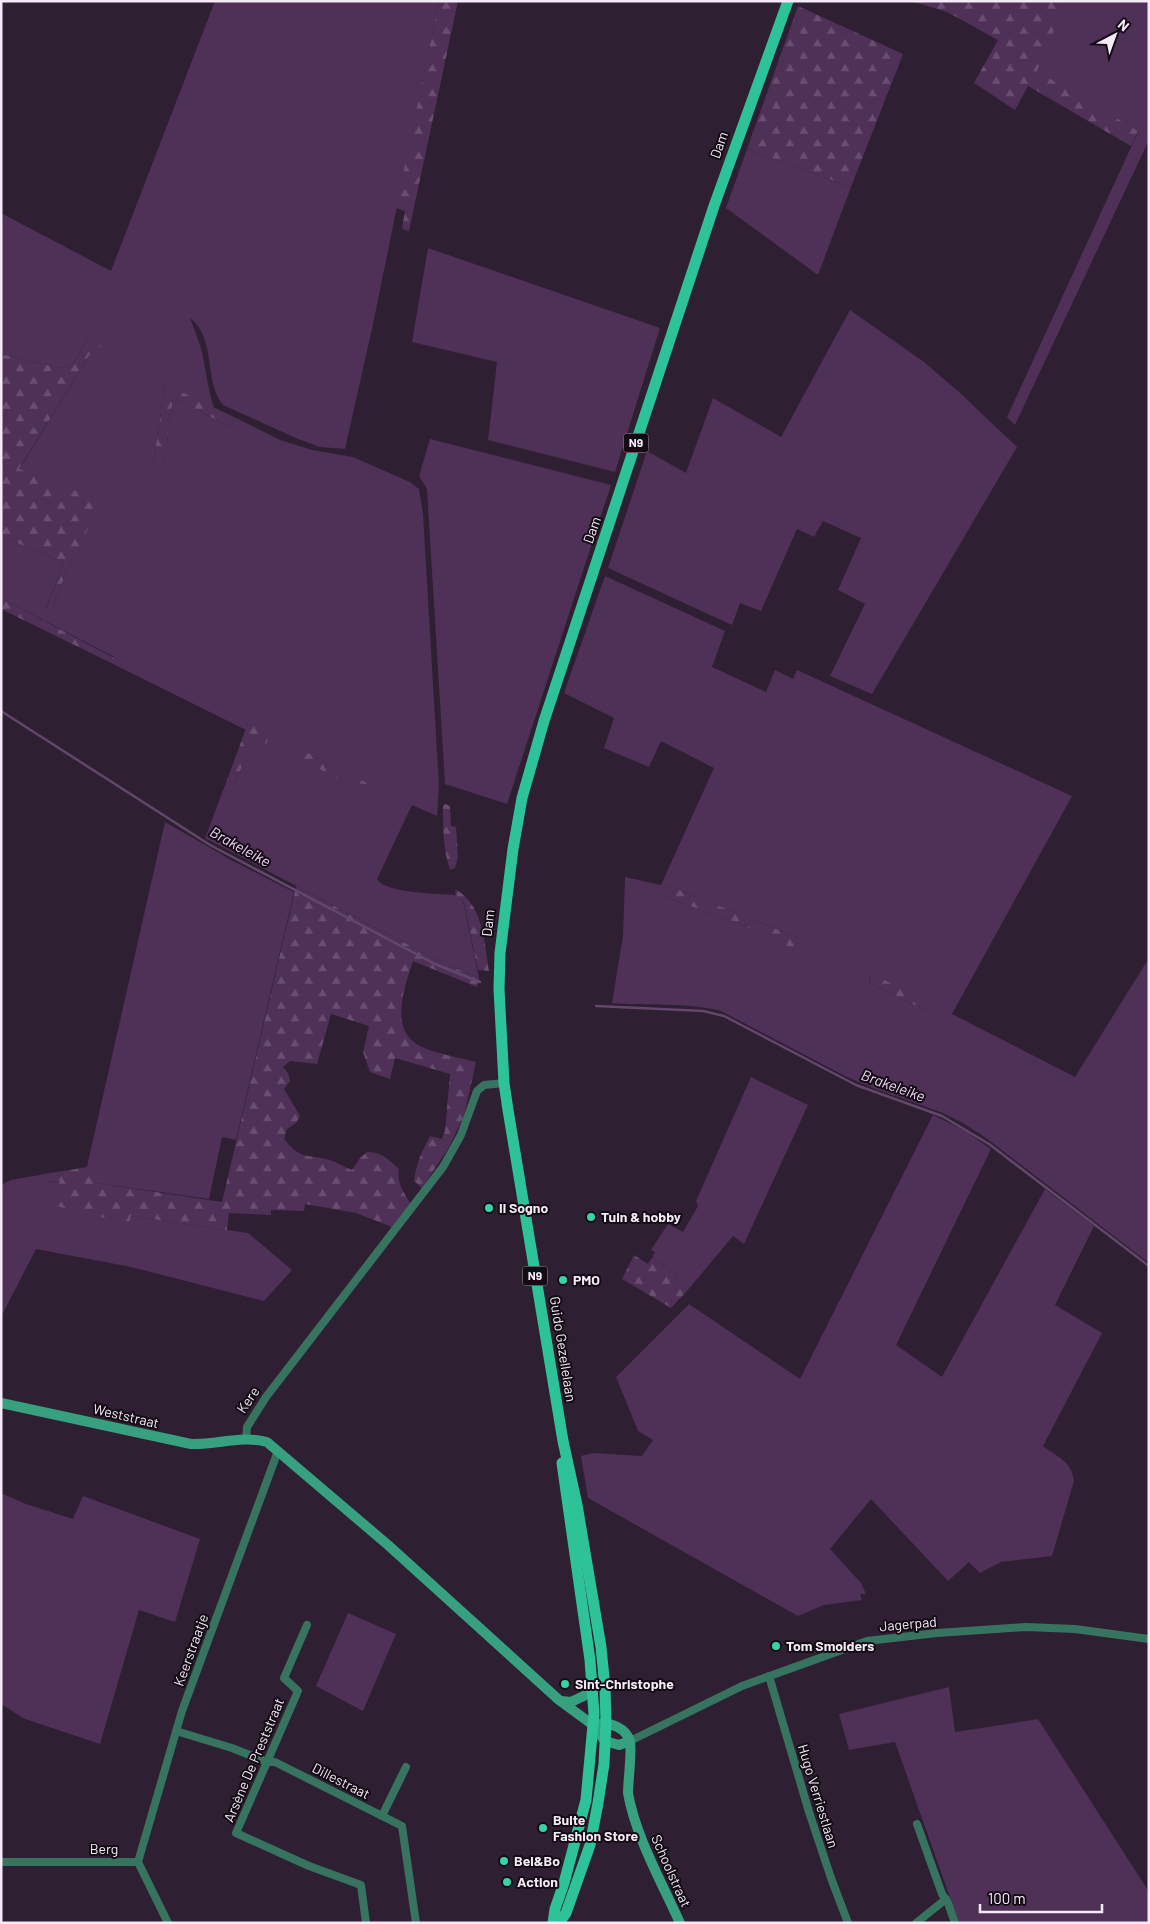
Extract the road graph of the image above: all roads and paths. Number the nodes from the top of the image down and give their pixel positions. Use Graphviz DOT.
graph roads {
  1 [pos="788,1"];
  2 [pos="504,1083"];
  3 [pos="1,1403"];
  4 [pos="246,1439"];
  5 [pos="278,1451"];
  6 [pos="588,1611"];
  7 [pos="307,1625"];
  8 [pos="1149,1639"];
  9 [pos="769,1676"];
  10 [pos="592,1692"];
  11 [pos="558,1700"];
  12 [pos="606,1723"];
  13 [pos="593,1725"];
  14 [pos="176,1731"];
  15 [pos="606,1741"];
  16 [pos="630,1741"];
  17 [pos="267,1762"];
  18 [pos="406,1767"];
  19 [pos="382,1816"];
  20 [pos="917,1824"];
  21 [pos="1,1862"];
  22 [pos="138,1862"];
  23 [pos="946,1899"];
  24 [pos="164,1922"];
  25 [pos="413,1922"];
  26 [pos="366,1923"];
  27 [pos="553,1923"];
  28 [pos="559,1923"];
  29 [pos="680,1923"];
  30 [pos="848,1923"];
  31 [pos="916,1923"];
  32 [pos="955,1923"];
  1 -- 2 [label="main road, Dam / N9"];
  2 -- 4 [label="street, Kere"];
  2 -- 6 [label="main road, Guido Gezellelaan / N9"];
  3 -- 4 [label="street, Weststraat"];
  4 -- 5 [label="street"];
  5 -- 11 [label="street"];
  5 -- 14 [label="street, Keerstraatje"];
  6 -- 10 [label="main road, Guido Gezellelaan / N9"];
  6 -- 12 [label="main road, Guido Gezellelaan / N9"];
  7 -- 17 [label="street, Arsène De Preststraat"];
  8 -- 9 [label="street, Jagerpad"];
  9 -- 16 [label="street, Jagerpad"];
  9 -- 30 [label="street, Hugo Verriestlaan"];
  10 -- 11 [label="street"];
  10 -- 13 [label="main road, Guido Gezellelaan / N9"];
  11 -- 13 [label="street"];
  12 -- 13 [label="street"];
  12 -- 15 [label="main road, N9"];
  12 -- 16 [label="street"];
  13 -- 15 [label="street"];
  13 -- 27 [label="main road, N9"];
  14 -- 17 [label="street, Dillestraat"];
  14 -- 22 [label="street, Keerstraatje"];
  15 -- 16 [label="street"];
  15 -- 28 [label="main road, N9"];
  16 -- 29 [label="street, Schoolstraat"];
  17 -- 19 [label="street, Dillestraat"];
  17 -- 26 [label="street, Arsène De Preststraat"];
  18 -- 19 [label="street"];
  19 -- 25 [label="street, Dillestraat"];
  20 -- 23 [label="street"];
  21 -- 22 [label="street, Berg"];
  22 -- 24 [label="street, Berg"];
  23 -- 31 [label="street"];
  23 -- 32 [label="street"];
}
